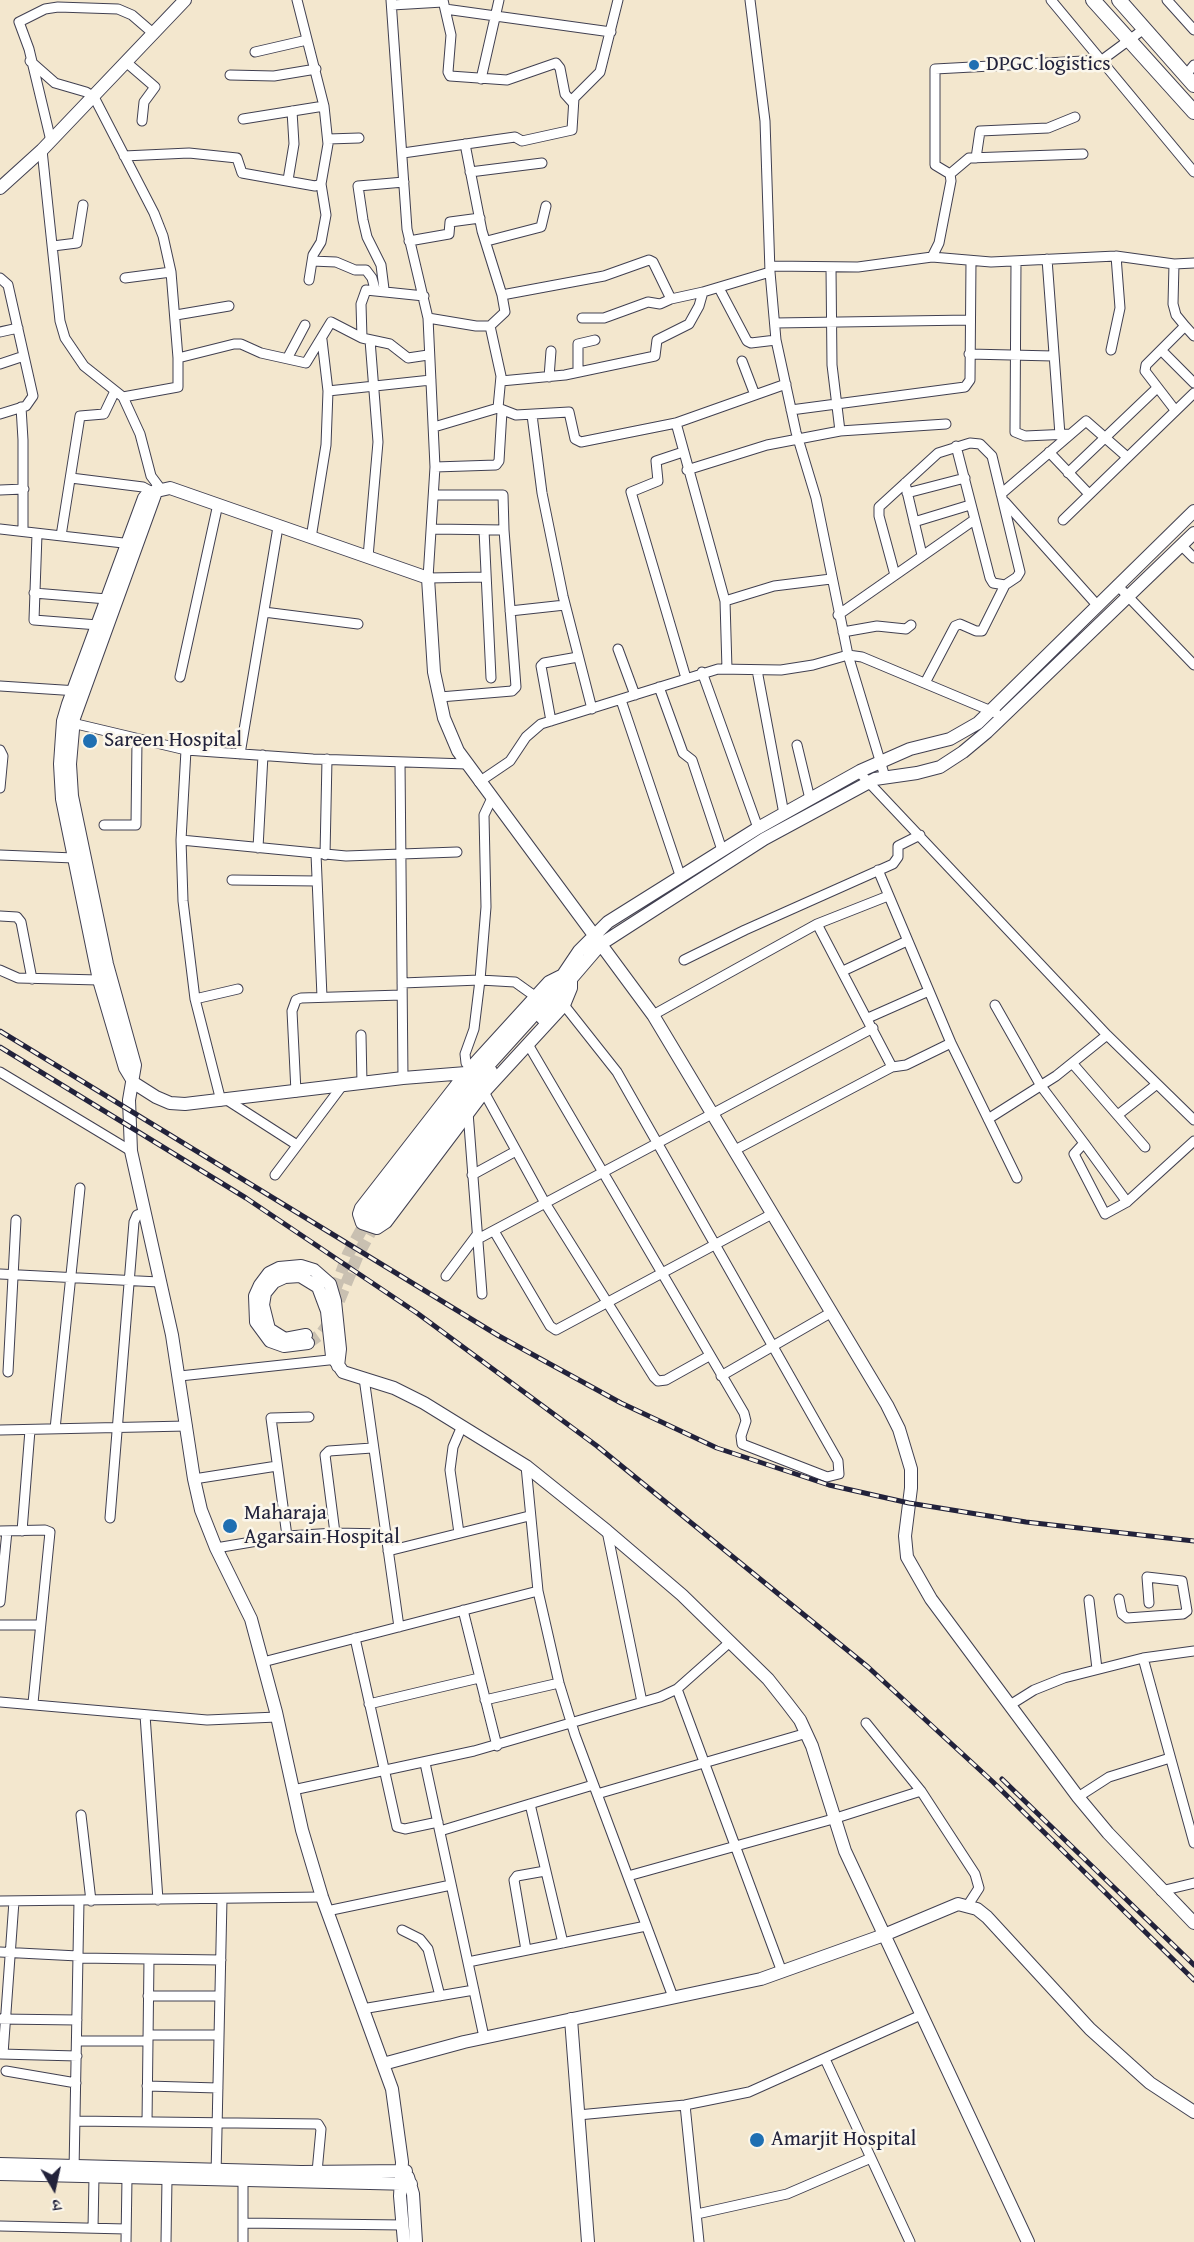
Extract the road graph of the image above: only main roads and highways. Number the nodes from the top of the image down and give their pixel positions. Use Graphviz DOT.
graph roads {
  1 [pos="1093,0"];
  2 [pos="1119,0"];
  3 [pos="1191,76"];
  4 [pos="1194,112"];
  1 -- 4 [label="main road"];
  2 -- 3 [label="main road"];
}
